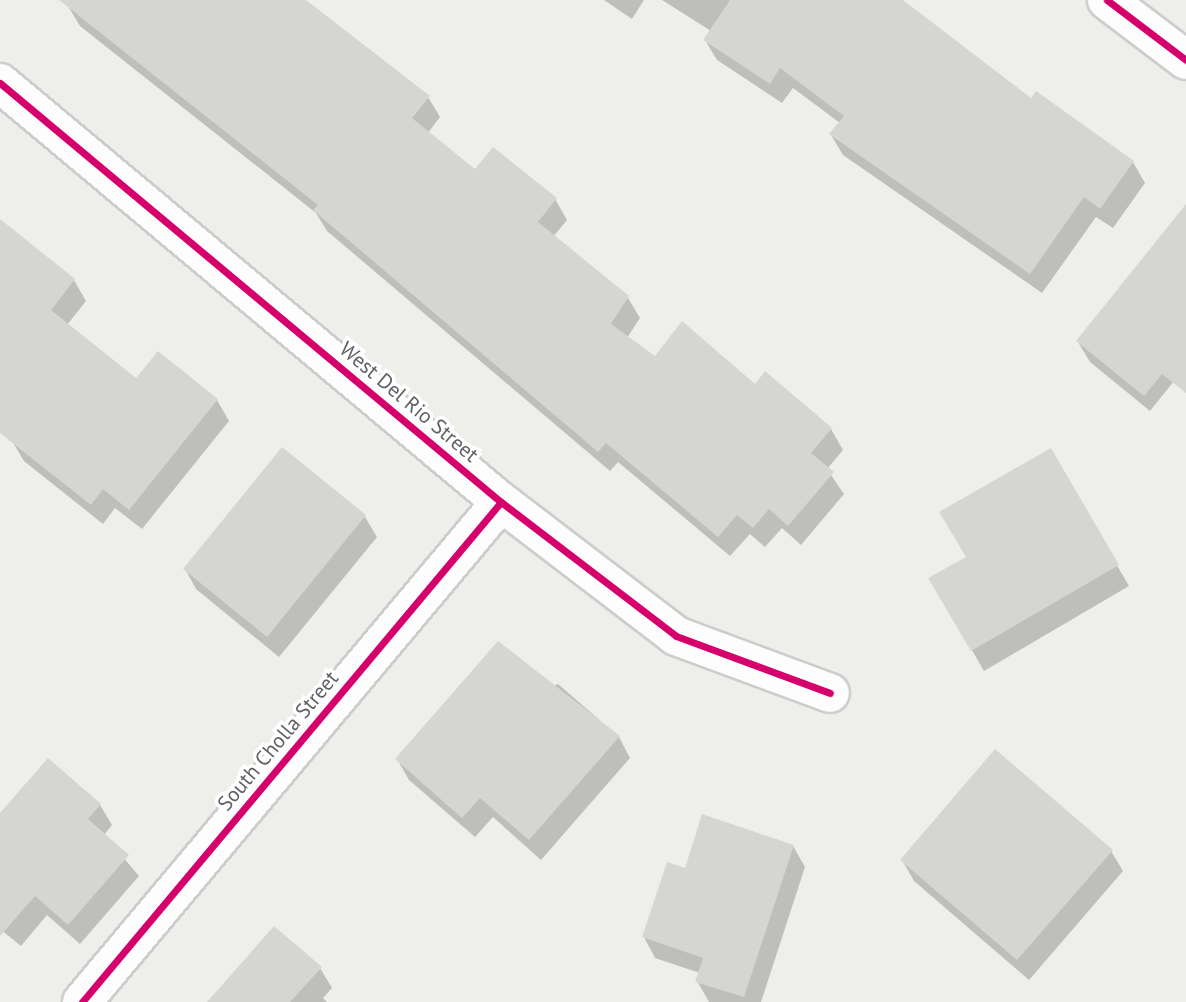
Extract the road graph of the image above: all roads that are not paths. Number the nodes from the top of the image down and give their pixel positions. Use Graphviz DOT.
graph roads {
  1 [pos="1107,0"];
  2 [pos="1186,60"];
  3 [pos="0,83"];
  4 [pos="501,502"];
  5 [pos="830,693"];
  6 [pos="82,1002"];
  1 -- 2 [label="street"];
  3 -- 4 [label="street, West Del Rio Street"];
  4 -- 5 [label="street, West Del Rio Street"];
  4 -- 6 [label="street, South Cholla Street"];
}
